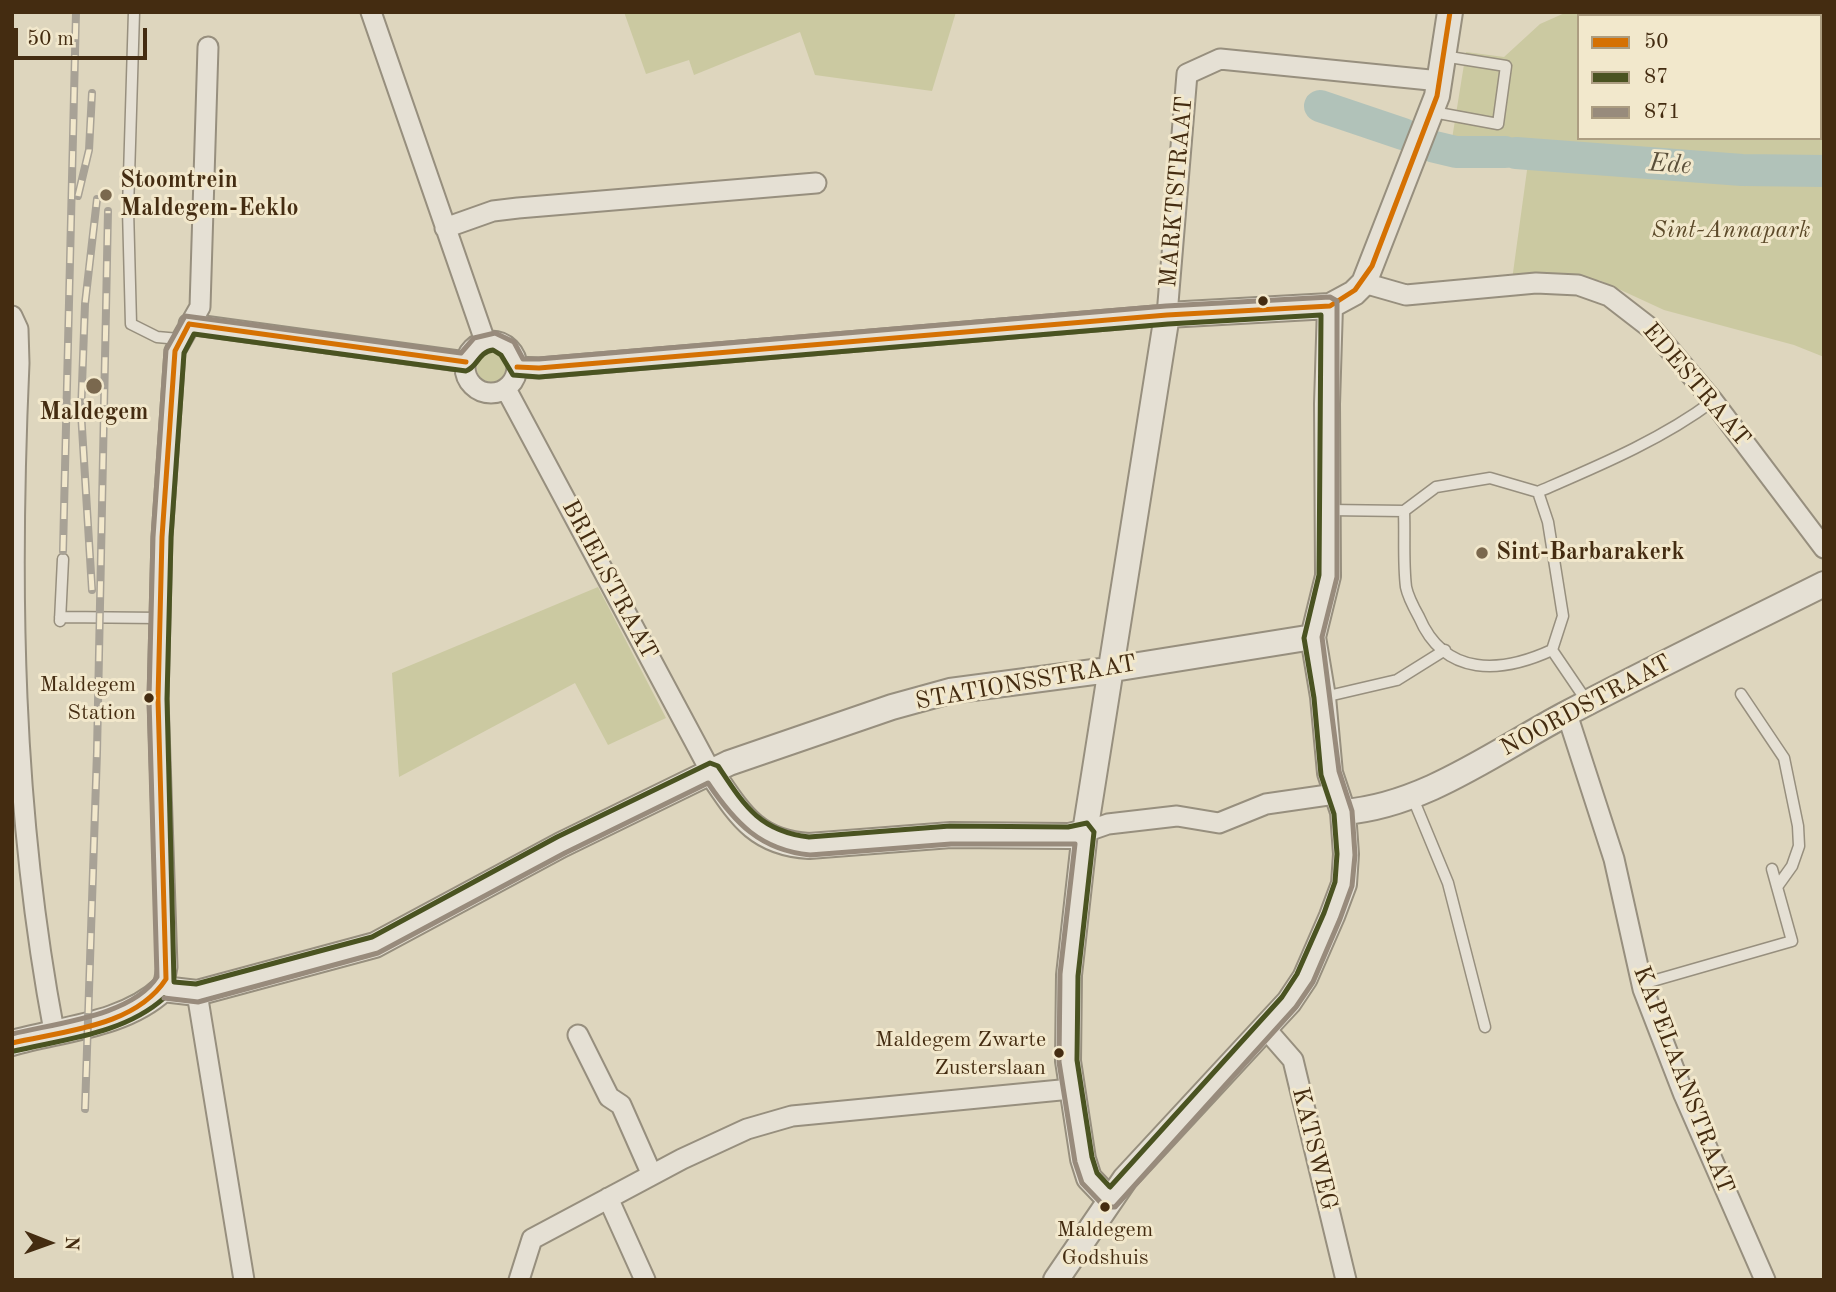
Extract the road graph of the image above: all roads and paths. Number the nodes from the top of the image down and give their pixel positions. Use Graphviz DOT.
graph roads {
  1 [pos="134,12"];
  2 [pos="371,12"];
  3 [pos="1450,12"];
  4 [pos="208,47"];
  5 [pos="1443,56"];
  6 [pos="1440,81"];
  7 [pos="1432,112"];
  8 [pos="816,183"];
  9 [pos="445,228"];
  10 [pos="1364,283"];
  11 [pos="1330,306"];
  12 [pos="12,316"];
  13 [pos="1167,316"];
  14 [pos="184,332"];
  15 [pos="485,341"];
  16 [pos="466,362"];
  17 [pos="517,367"];
  18 [pos="506,389"];
  19 [pos="1713,401"];
  20 [pos="1538,492"];
  21 [pos="1329,510"];
  22 [pos="1404,511"];
  23 [pos="1824,548"];
  24 [pos="63,559"];
  25 [pos="1824,584"];
  26 [pos="160,618"];
  27 [pos="1313,637"];
  28 [pos="1445,650"];
  29 [pos="1552,650"];
  30 [pos="1111,668"];
  31 [pos="1741,694"];
  32 [pos="1323,697"];
  33 [pos="1577,708"];
  34 [pos="711,772"];
  35 [pos="1412,796"];
  36 [pos="1339,803"];
  37 [pos="1084,832"];
  38 [pos="1772,869"];
  39 [pos="1777,887"];
  40 [pos="1642,984"];
  41 [pos="163,989"];
  42 [pos="197,993"];
  43 [pos="1485,1027"];
  44 [pos="1265,1028"];
  45 [pos="54,1031"];
  46 [pos="578,1035"];
  47 [pos="12,1042"];
  48 [pos="1071,1089"];
  49 [pos="652,1175"];
  50 [pos="608,1198"];
  51 [pos="1110,1200"];
  52 [pos="244,1280"];
  53 [pos="519,1280"];
  54 [pos="645,1280"];
  55 [pos="1056,1280"];
  56 [pos="1346,1280"];
  57 [pos="1765,1280"];
  1 -- 14 [label="lane"];
  2 -- 9 [label="street"];
  3 -- 5 [label="street"];
  4 -- 14 [label="street"];
  5 -- 6 [label="street"];
  5 -- 7 [label="lane"];
  6 -- 7 [label="street"];
  6 -- 13 [label="street, MARKTSTRAAT"];
  7 -- 10 [label="street"];
  8 -- 9 [label="street"];
  9 -- 15 [label="street"];
  10 -- 11 [label="street"];
  10 -- 19 [label="street, EDESTRAAT"];
  11 -- 13 [label="street"];
  11 -- 21 [label="street"];
  12 -- 45 [label="street"];
  13 -- 17 [label="street"];
  13 -- 30 [label="street"];
  14 -- 16 [label="street"];
  14 -- 26 [label="street"];
  15 -- 16 [label="street"];
  15 -- 17 [label="street"];
  16 -- 18 [label="street"];
  17 -- 18 [label="street"];
  18 -- 34 [label="street, BRIELSTRAAT"];
  19 -- 20 [label="lane"];
  19 -- 23 [label="street, EDESTRAAT"];
  20 -- 22 [label="lane"];
  20 -- 29 [label="lane"];
  21 -- 22 [label="lane"];
  21 -- 27 [label="street"];
  22 -- 28 [label="lane"];
  24 -- 26 [label="lane"];
  25 -- 33 [label="street, NOORDSTRAAT"];
  26 -- 41 [label="street"];
  27 -- 30 [label="street, STATIONSSTRAAT"];
  27 -- 32 [label="street"];
  28 -- 29 [label="lane"];
  28 -- 32 [label="lane"];
  29 -- 33 [label="lane"];
  30 -- 34 [label="street, STATIONSSTRAAT"];
  30 -- 37 [label="street"];
  31 -- 39 [label="lane"];
  32 -- 36 [label="street"];
  33 -- 35 [label="street, NOORDSTRAAT"];
  33 -- 40 [label="street, KAPELAANSTRAAT"];
  34 -- 37 [label="street"];
  34 -- 42 [label="street, STATIONSSTRAAT"];
  35 -- 36 [label="street, NOORDSTRAAT"];
  35 -- 43 [label="lane"];
  36 -- 37 [label="street"];
  36 -- 44 [label="street"];
  37 -- 48 [label="street"];
  38 -- 39 [label="lane"];
  39 -- 40 [label="lane"];
  40 -- 57 [label="street, KAPELAANSTRAAT"];
  41 -- 42 [label="street, STATIONSSTRAAT"];
  41 -- 45 [label="street"];
  42 -- 52 [label="street"];
  44 -- 51 [label="street"];
  44 -- 56 [label="street, KATSWEG"];
  45 -- 47 [label="street"];
  46 -- 49 [label="street"];
  48 -- 49 [label="street"];
  48 -- 51 [label="street"];
  49 -- 50 [label="street"];
  50 -- 53 [label="street"];
  50 -- 54 [label="street"];
  51 -- 55 [label="street"];
}
